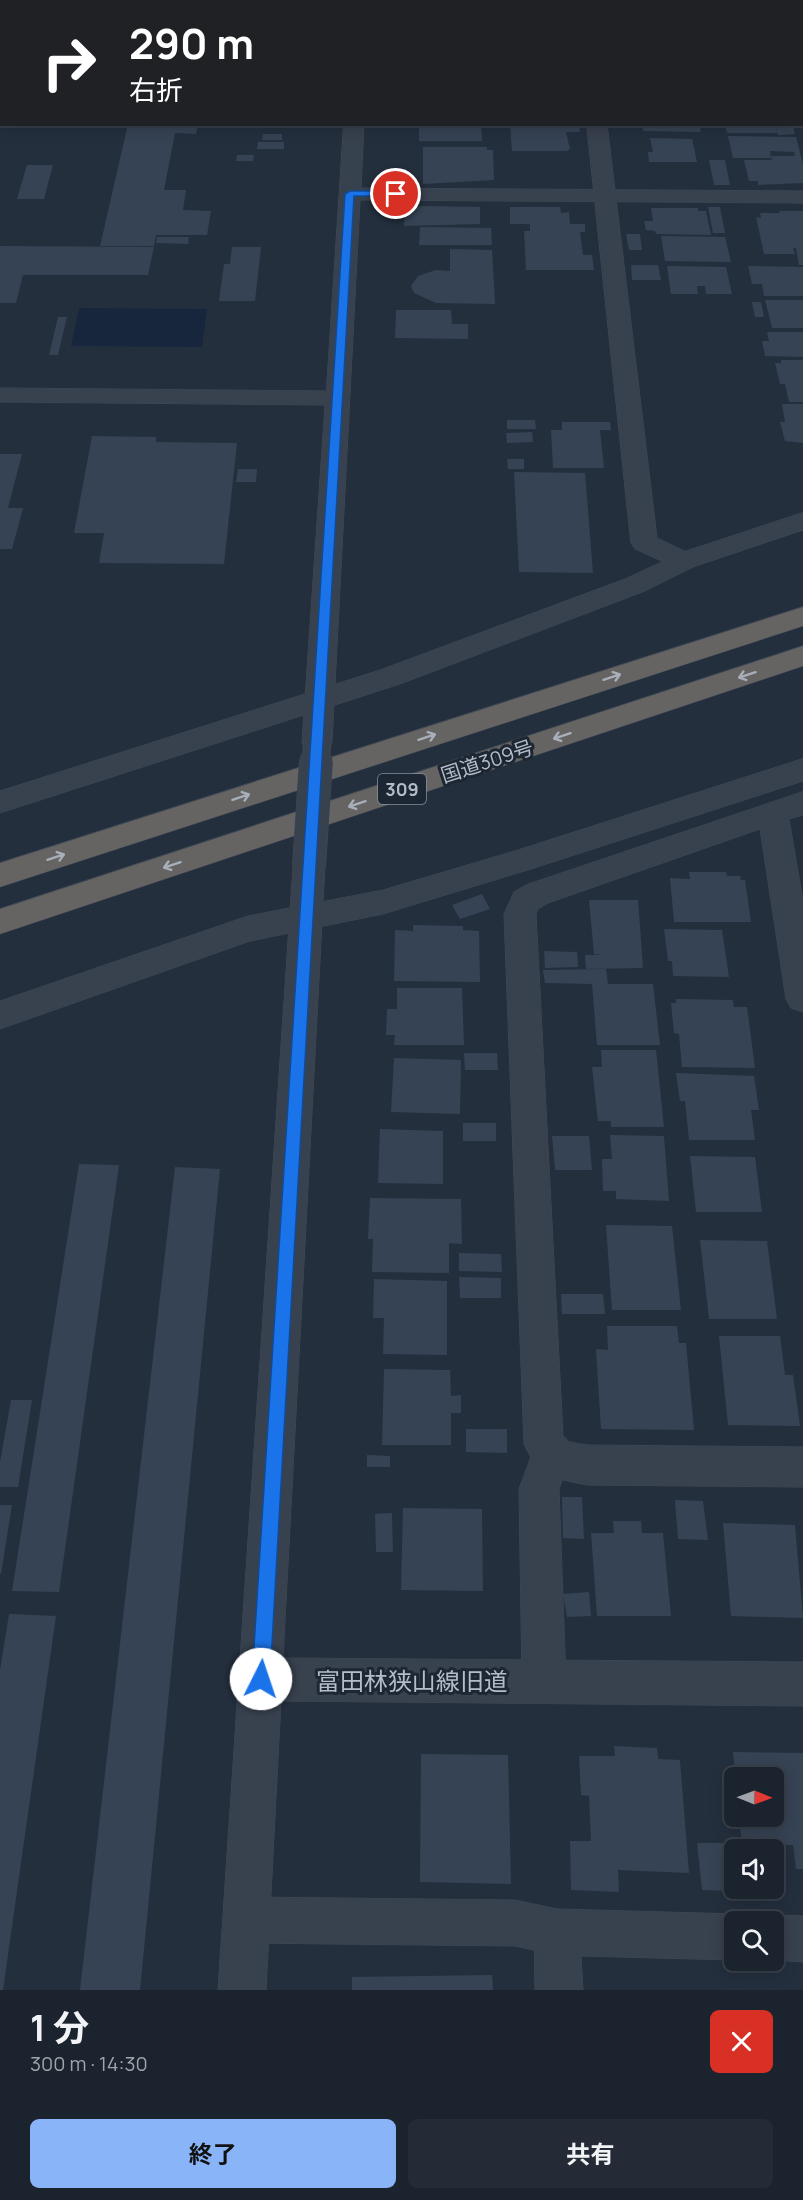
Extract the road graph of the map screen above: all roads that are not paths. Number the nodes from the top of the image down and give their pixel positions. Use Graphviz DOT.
graph roads {
  1 [pos="354,126"];
  2 [pos="597,126"];
  3 [pos="350,194"];
  4 [pos="604,195"];
  5 [pos="803,196"];
  6 [pos="0,395"];
  7 [pos="338,398"];
  8 [pos="803,521"];
  9 [pos="684,561"];
  10 [pos="803,616"];
  11 [pos="803,656"];
  12 [pos="320,700"];
  13 [pos="803,770"];
  14 [pos="0,802"];
  15 [pos="788,808"];
  16 [pos="0,875"];
  17 [pos="307,917"];
  18 [pos="0,922"];
  19 [pos="803,999"];
  20 [pos="0,1015"];
  21 [pos="552,1452"];
  22 [pos="803,1467"];
  23 [pos="261,1679"];
  24 [pos="544,1682"];
  25 [pos="803,1684"];
  26 [pos="247,1920"];
  27 [pos="557,1932"];
  28 [pos="724,1937"];
  29 [pos="784,1938"];
  30 [pos="803,1939"];
  31 [pos="242,1990"];
  32 [pos="559,1990"];
  1 -- 3 [label="street"];
  2 -- 4 [label="street"];
  3 -- 4 [label="street"];
  3 -- 7 [label="street"];
  4 -- 5 [label="street"];
  4 -- 9 [label="street"];
  6 -- 7 [label="street"];
  7 -- 12 [label="street"];
  8 -- 9 [label="street"];
  9 -- 12 [label="street"];
  16 -- 10 [label="highway, 309, one-way"];
  11 -- 18 [label="highway, 国道309号 / 309, one-way"];
  12 -- 14 [label="street"];
  12 -- 17 [label="street, bridge"];
  13 -- 17 [label="street"];
  15 -- 19 [label="street"];
  15 -- 21 [label="street"];
  17 -- 20 [label="street"];
  17 -- 23 [label="street"];
  21 -- 22 [label="street"];
  21 -- 24 [label="street"];
  23 -- 24 [label="street, 富田林狭山線旧道"];
  23 -- 26 [label="street"];
  24 -- 25 [label="street, 富田林狭山線旧道"];
  26 -- 27 [label="street"];
  26 -- 31 [label="street"];
  27 -- 28 [label="street"];
  27 -- 32 [label="street"];
  29 -- 30 [label="street"];
}
